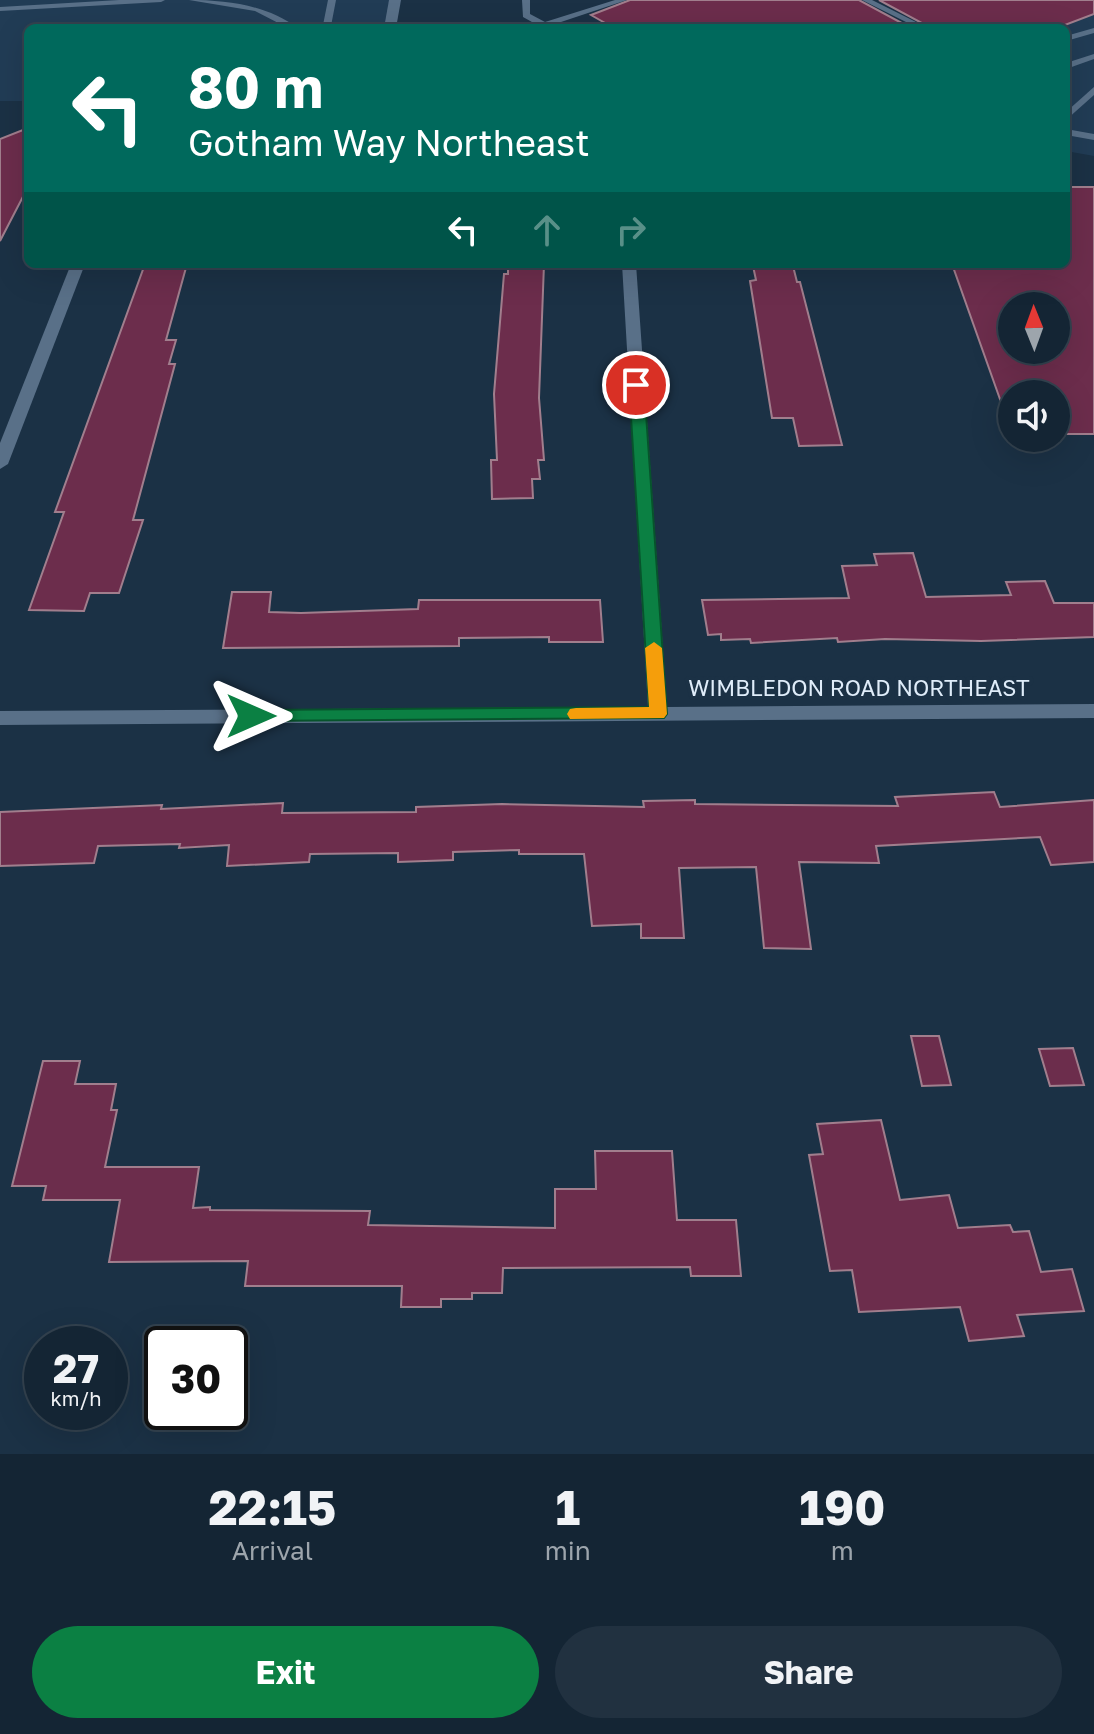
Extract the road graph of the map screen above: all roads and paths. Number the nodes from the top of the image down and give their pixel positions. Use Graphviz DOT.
graph roads {
  1 [pos="161,0"];
  2 [pos="193,0"];
  3 [pos="332,0"];
  4 [pos="395,0"];
  5 [pos="526,0"];
  6 [pos="623,0"];
  7 [pos="866,0"];
  8 [pos="0,9"];
  9 [pos="289,24"];
  10 [pos="327,24"];
  11 [pos="391,24"];
  12 [pos="544,24"];
  13 [pos="554,24"];
  14 [pos="916,24"];
  15 [pos="1094,30"];
  16 [pos="1070,38"];
  17 [pos="1094,56"];
  18 [pos="1070,65"];
  19 [pos="1094,90"];
  20 [pos="1070,113"];
  21 [pos="1070,133"];
  22 [pos="1094,137"];
  23 [pos="76,268"];
  24 [pos="629,268"];
  25 [pos="0,464"];
  26 [pos="1094,711"];
  27 [pos="658,714"];
  28 [pos="0,718"];
  1 -- 8 [label="lane"];
  2 -- 9 [label="lane"];
  3 -- 10 [label="lane"];
  4 -- 11 [label="street"];
  5 -- 12 [label="lane"];
  6 -- 13 [label="lane"];
  7 -- 14 [label="lane"];
  15 -- 16 [label="lane"];
  17 -- 18 [label="lane"];
  19 -- 20 [label="lane"];
  21 -- 22 [label="lane"];
  23 -- 25 [label="street"];
  24 -- 27 [label="street"];
  26 -- 27 [label="street, WIMBLEDON ROAD NORTHEAST"];
  27 -- 28 [label="street, WIMBLEDON ROAD NORTHEAST"];
}
